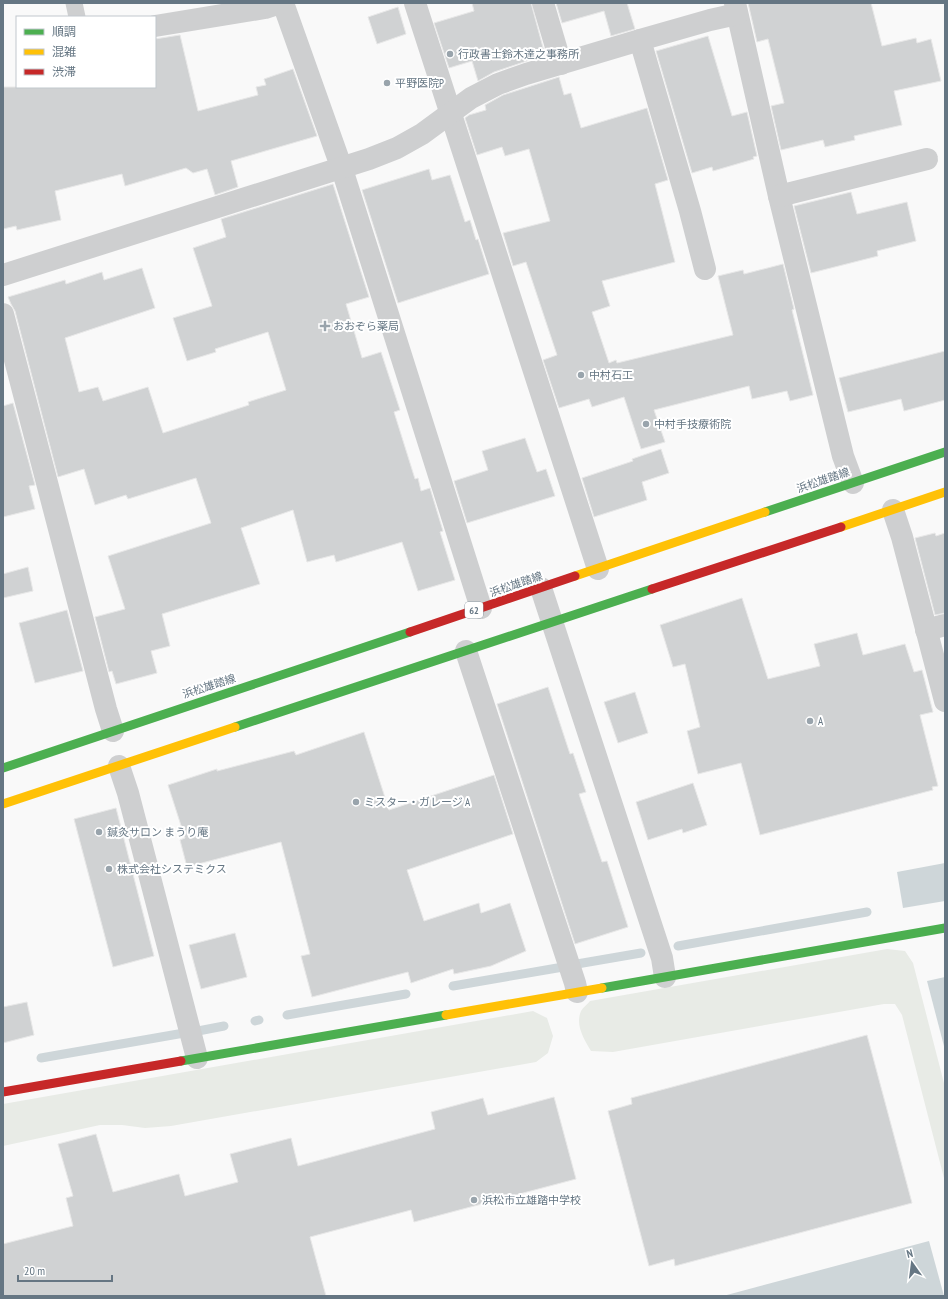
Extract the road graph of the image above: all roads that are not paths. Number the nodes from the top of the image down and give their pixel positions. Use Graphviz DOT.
graph roads {
  1 [pos="74,3"];
  2 [pos="281,3"];
  3 [pos="415,3"];
  4 [pos="543,3"];
  5 [pos="736,8"];
  6 [pos="77,16"];
  7 [pos="156,26"];
  8 [pos="640,40"];
  9 [pos="561,64"];
  10 [pos="450,112"];
  11 [pos="927,159"];
  12 [pos="342,169"];
  13 [pos="779,196"];
  14 [pos="705,269"];
  15 [pos="3,275"];
  16 [pos="3,314"];
  17 [pos="945,452"];
  18 [pos="853,483"];
  19 [pos="945,492"];
  20 [pos="893,510"];
  21 [pos="598,569"];
  22 [pos="540,588"];
  23 [pos="481,608"];
  24 [pos="552,623"];
  25 [pos="936,628"];
  26 [pos="466,651"];
  27 [pos="945,701"];
  28 [pos="113,731"];
  29 [pos="119,766"];
  30 [pos="3,768"];
  31 [pos="3,804"];
  32 [pos="945,928"];
  33 [pos="665,977"];
  34 [pos="577,992"];
  35 [pos="197,1058"];
  36 [pos="3,1092"];
  1 -- 6 [label="lane"];
  2 -- 7 [label="street"];
  2 -- 12 [label="street"];
  3 -- 10 [label="street"];
  4 -- 9 [label="street"];
  5 -- 8 [label="street"];
  5 -- 13 [label="street"];
  8 -- 9 [label="street"];
  8 -- 14 [label="street"];
  9 -- 10 [label="street"];
  10 -- 12 [label="street"];
  10 -- 21 [label="street"];
  11 -- 13 [label="street"];
  12 -- 15 [label="street"];
  12 -- 23 [label="street"];
  13 -- 18 [label="street"];
  16 -- 28 [label="street"];
  17 -- 18 [label="main road, 浜松雄踏線 / 62"];
  18 -- 21 [label="main road, 浜松雄踏線 / 62"];
  19 -- 20 [label="main road"];
  20 -- 24 [label="main road"];
  20 -- 25 [label="street"];
  21 -- 22 [label="main road, 浜松雄踏線 / 62"];
  22 -- 23 [label="main road, 浜松雄踏線 / 62"];
  22 -- 24 [label="street"];
  23 -- 28 [label="main road, 浜松雄踏線 / 62"];
  24 -- 26 [label="main road"];
  24 -- 33 [label="street"];
  25 -- 27 [label="street"];
  26 -- 29 [label="main road"];
  26 -- 34 [label="street"];
  28 -- 30 [label="main road, 浜松雄踏線 / 62"];
  29 -- 31 [label="main road"];
  29 -- 35 [label="street"];
  32 -- 33 [label="main road"];
  33 -- 34 [label="main road"];
  34 -- 35 [label="main road"];
  35 -- 36 [label="main road"];
}
